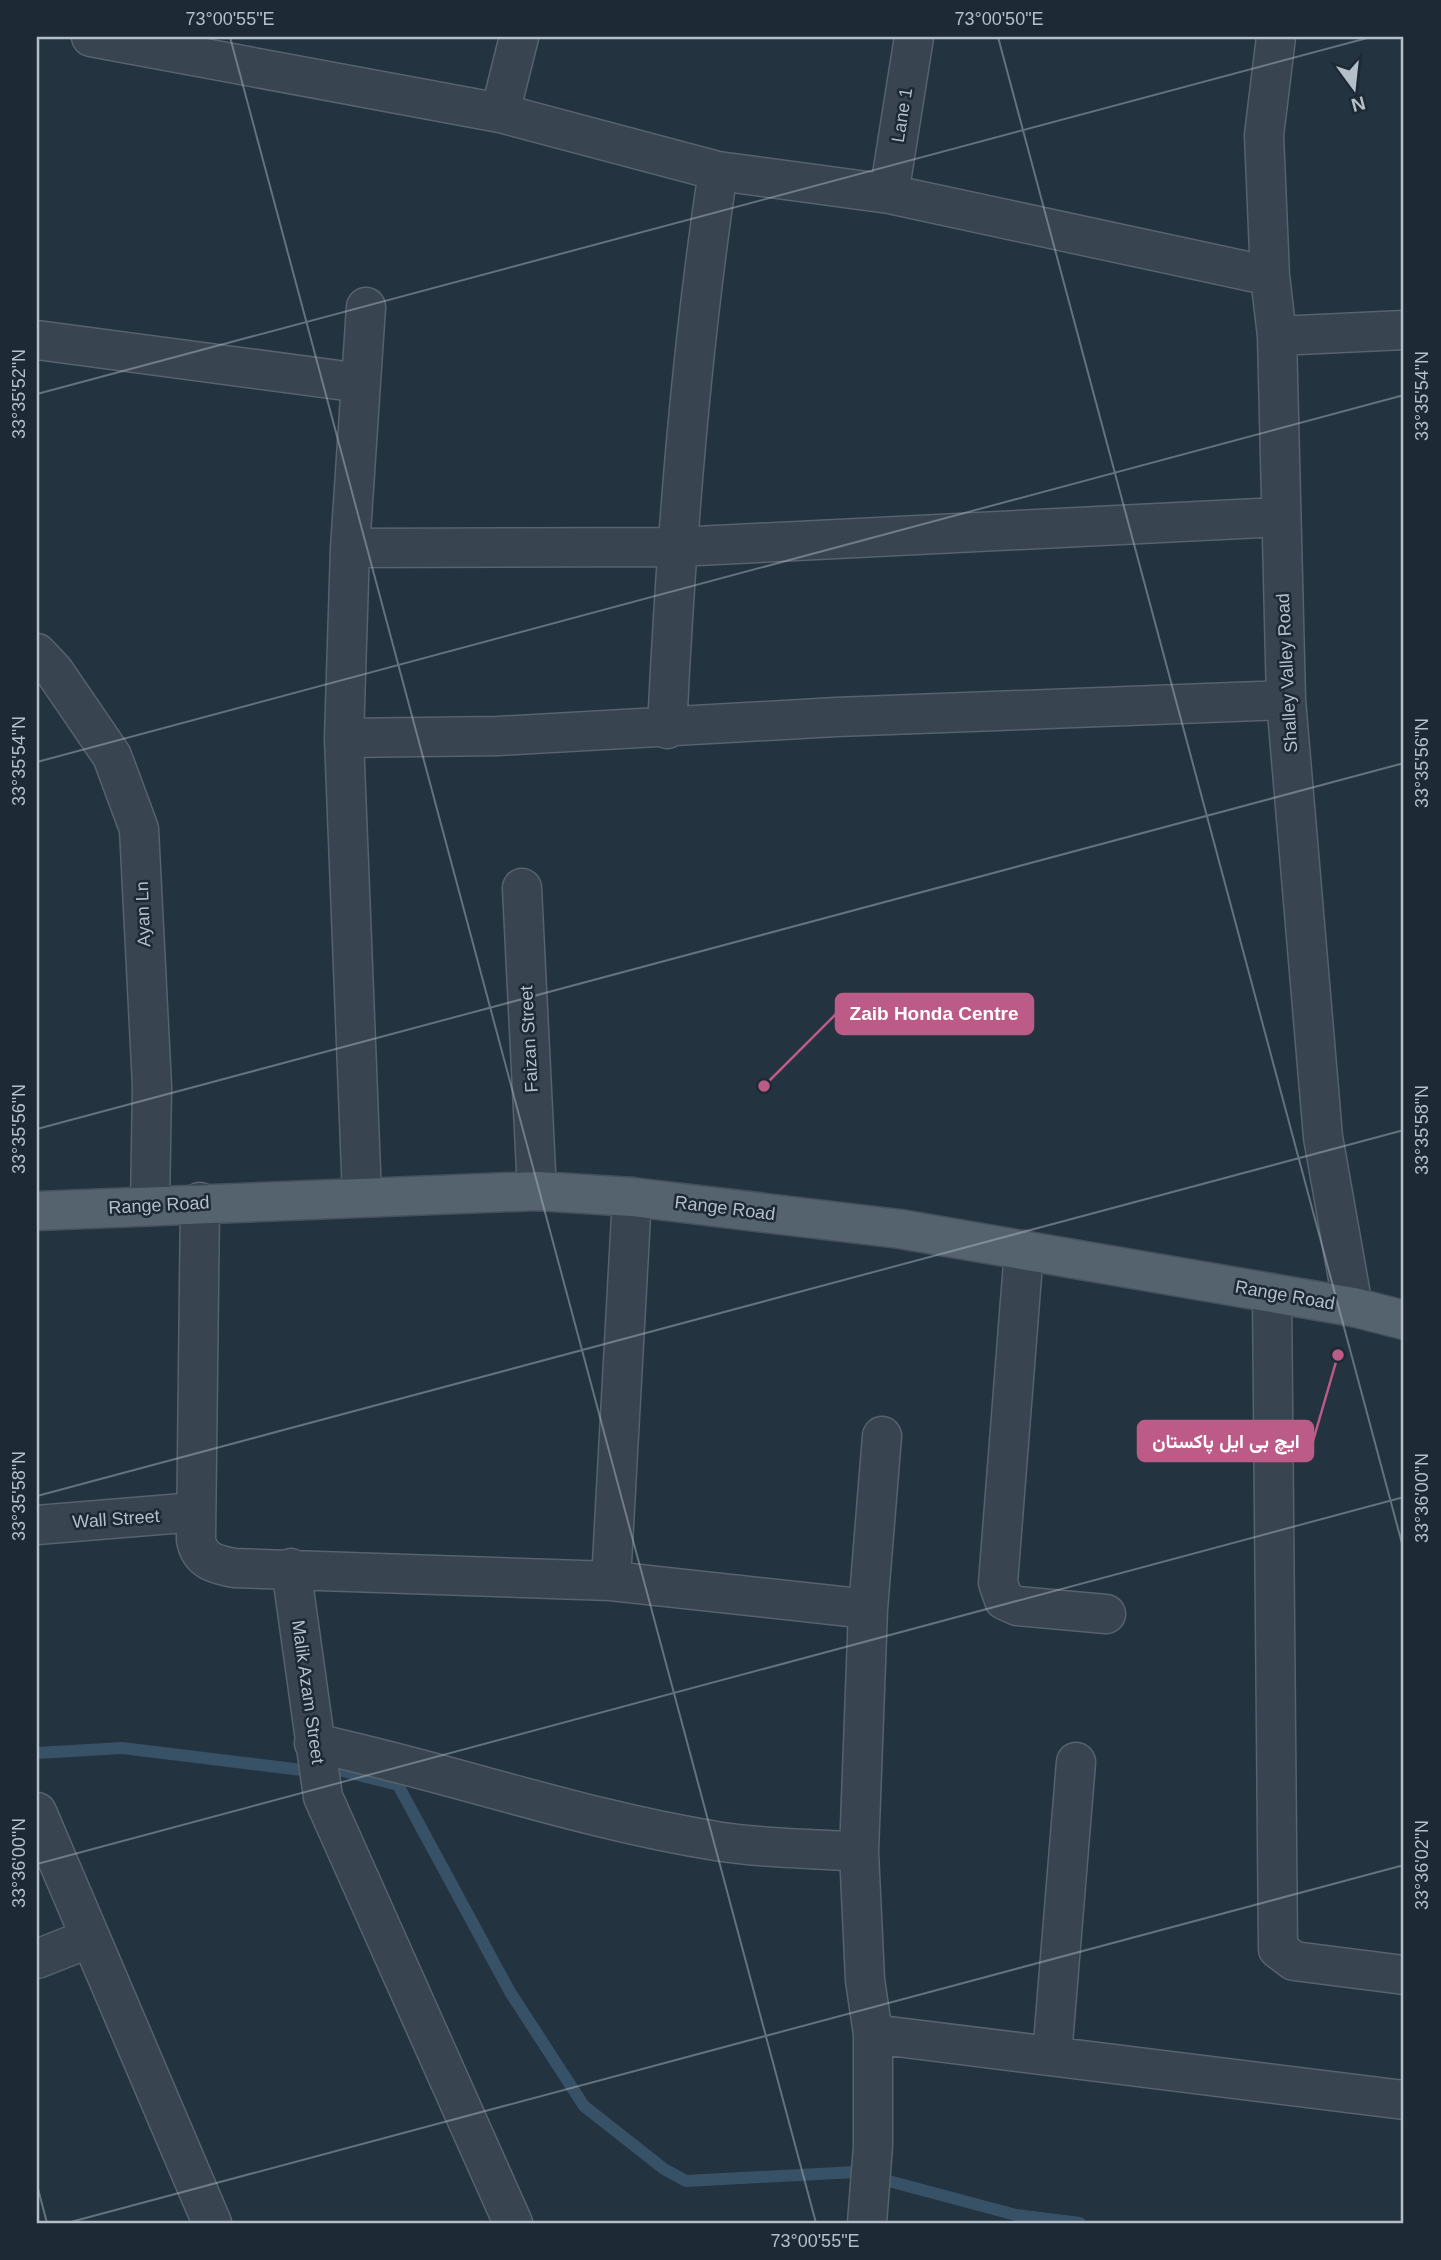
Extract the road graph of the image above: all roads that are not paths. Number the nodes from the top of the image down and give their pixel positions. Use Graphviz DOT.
graph roads {
  1 [pos="91,37"];
  2 [pos="519,37"];
  3 [pos="914,37"];
  4 [pos="1276,37"];
  5 [pos="178,45"];
  6 [pos="500,113"];
  7 [pos="718,171"];
  8 [pos="889,194"];
  9 [pos="1270,276"];
  10 [pos="366,307"];
  11 [pos="1404,331"];
  12 [pos="1277,337"];
  13 [pos="37,340"];
  14 [pos="361,383"];
  15 [pos="1280,517"];
  16 [pos="676,547"];
  17 [pos="351,548"];
  18 [pos="37,653"];
  19 [pos="1286,700"];
  20 [pos="667,729"];
  21 [pos="344,738"];
  22 [pos="522,888"];
  23 [pos="537,1191"];
  24 [pos="362,1196"];
  25 [pos="632,1196"];
  26 [pos="200,1202"];
  27 [pos="150,1205"];
  28 [pos="37,1211"];
  29 [pos="1024,1250"];
  30 [pos="1272,1293"];
  31 [pos="1353,1307"];
  32 [pos="1404,1320"];
  33 [pos="882,1436"];
  34 [pos="196,1512"];
  35 [pos="37,1525"];
  36 [pos="291,1568"];
  37 [pos="611,1581"];
  38 [pos="868,1609"];
  39 [pos="1106,1615"];
  40 [pos="315,1749"];
  41 [pos="1076,1762"];
  42 [pos="37,1812"];
  43 [pos="859,1852"];
  44 [pos="90,1938"];
  45 [pos="37,1959"];
  46 [pos="1404,1975"];
  47 [pos="873,2034"];
  48 [pos="1052,2056"];
  49 [pos="1404,2100"];
  50 [pos="867,2216"];
  51 [pos="212,2223"];
  52 [pos="513,2223"];
  1 -- 5 [label="street"];
  2 -- 6 [label="street"];
  3 -- 8 [label="street, Lane 1"];
  4 -- 9 [label="street, Shalley Valley Road"];
  5 -- 6 [label="street"];
  6 -- 7 [label="street"];
  7 -- 8 [label="street"];
  7 -- 16 [label="street"];
  8 -- 9 [label="street"];
  9 -- 12 [label="street, Shalley Valley Road"];
  10 -- 14 [label="street"];
  11 -- 12 [label="street"];
  12 -- 15 [label="street, Shalley Valley Road"];
  13 -- 14 [label="street"];
  14 -- 17 [label="street"];
  15 -- 16 [label="street"];
  15 -- 19 [label="street, Shalley Valley Road"];
  16 -- 17 [label="street"];
  16 -- 20 [label="street"];
  17 -- 21 [label="street"];
  18 -- 27 [label="street, Ayan Ln"];
  19 -- 20 [label="street"];
  19 -- 31 [label="street, Shalley Valley Road"];
  20 -- 21 [label="street"];
  21 -- 24 [label="street"];
  22 -- 23 [label="street, Faizan Street"];
  23 -- 24 [label="main road, Range Road"];
  23 -- 25 [label="main road, Range Road"];
  24 -- 26 [label="main road, Range Road"];
  25 -- 29 [label="main road, Range Road"];
  25 -- 37 [label="street"];
  26 -- 27 [label="main road, Range Road"];
  26 -- 34 [label="street"];
  27 -- 28 [label="main road, Range Road"];
  29 -- 30 [label="main road, Range Road"];
  29 -- 39 [label="street"];
  30 -- 31 [label="main road, Range Road"];
  30 -- 46 [label="street"];
  31 -- 32 [label="main road, Range Road"];
  33 -- 38 [label="street"];
  34 -- 35 [label="street, Wall Street"];
  34 -- 36 [label="street"];
  36 -- 37 [label="street"];
  36 -- 40 [label="street, Malik Azam Street"];
  37 -- 38 [label="street"];
  38 -- 43 [label="street"];
  40 -- 43 [label="street"];
  40 -- 52 [label="street, Malik Azam Street"];
  41 -- 48 [label="street"];
  42 -- 44 [label="street"];
  43 -- 47 [label="street"];
  44 -- 45 [label="street"];
  44 -- 51 [label="street"];
  47 -- 48 [label="street"];
  47 -- 50 [label="street"];
  48 -- 49 [label="street"];
}
